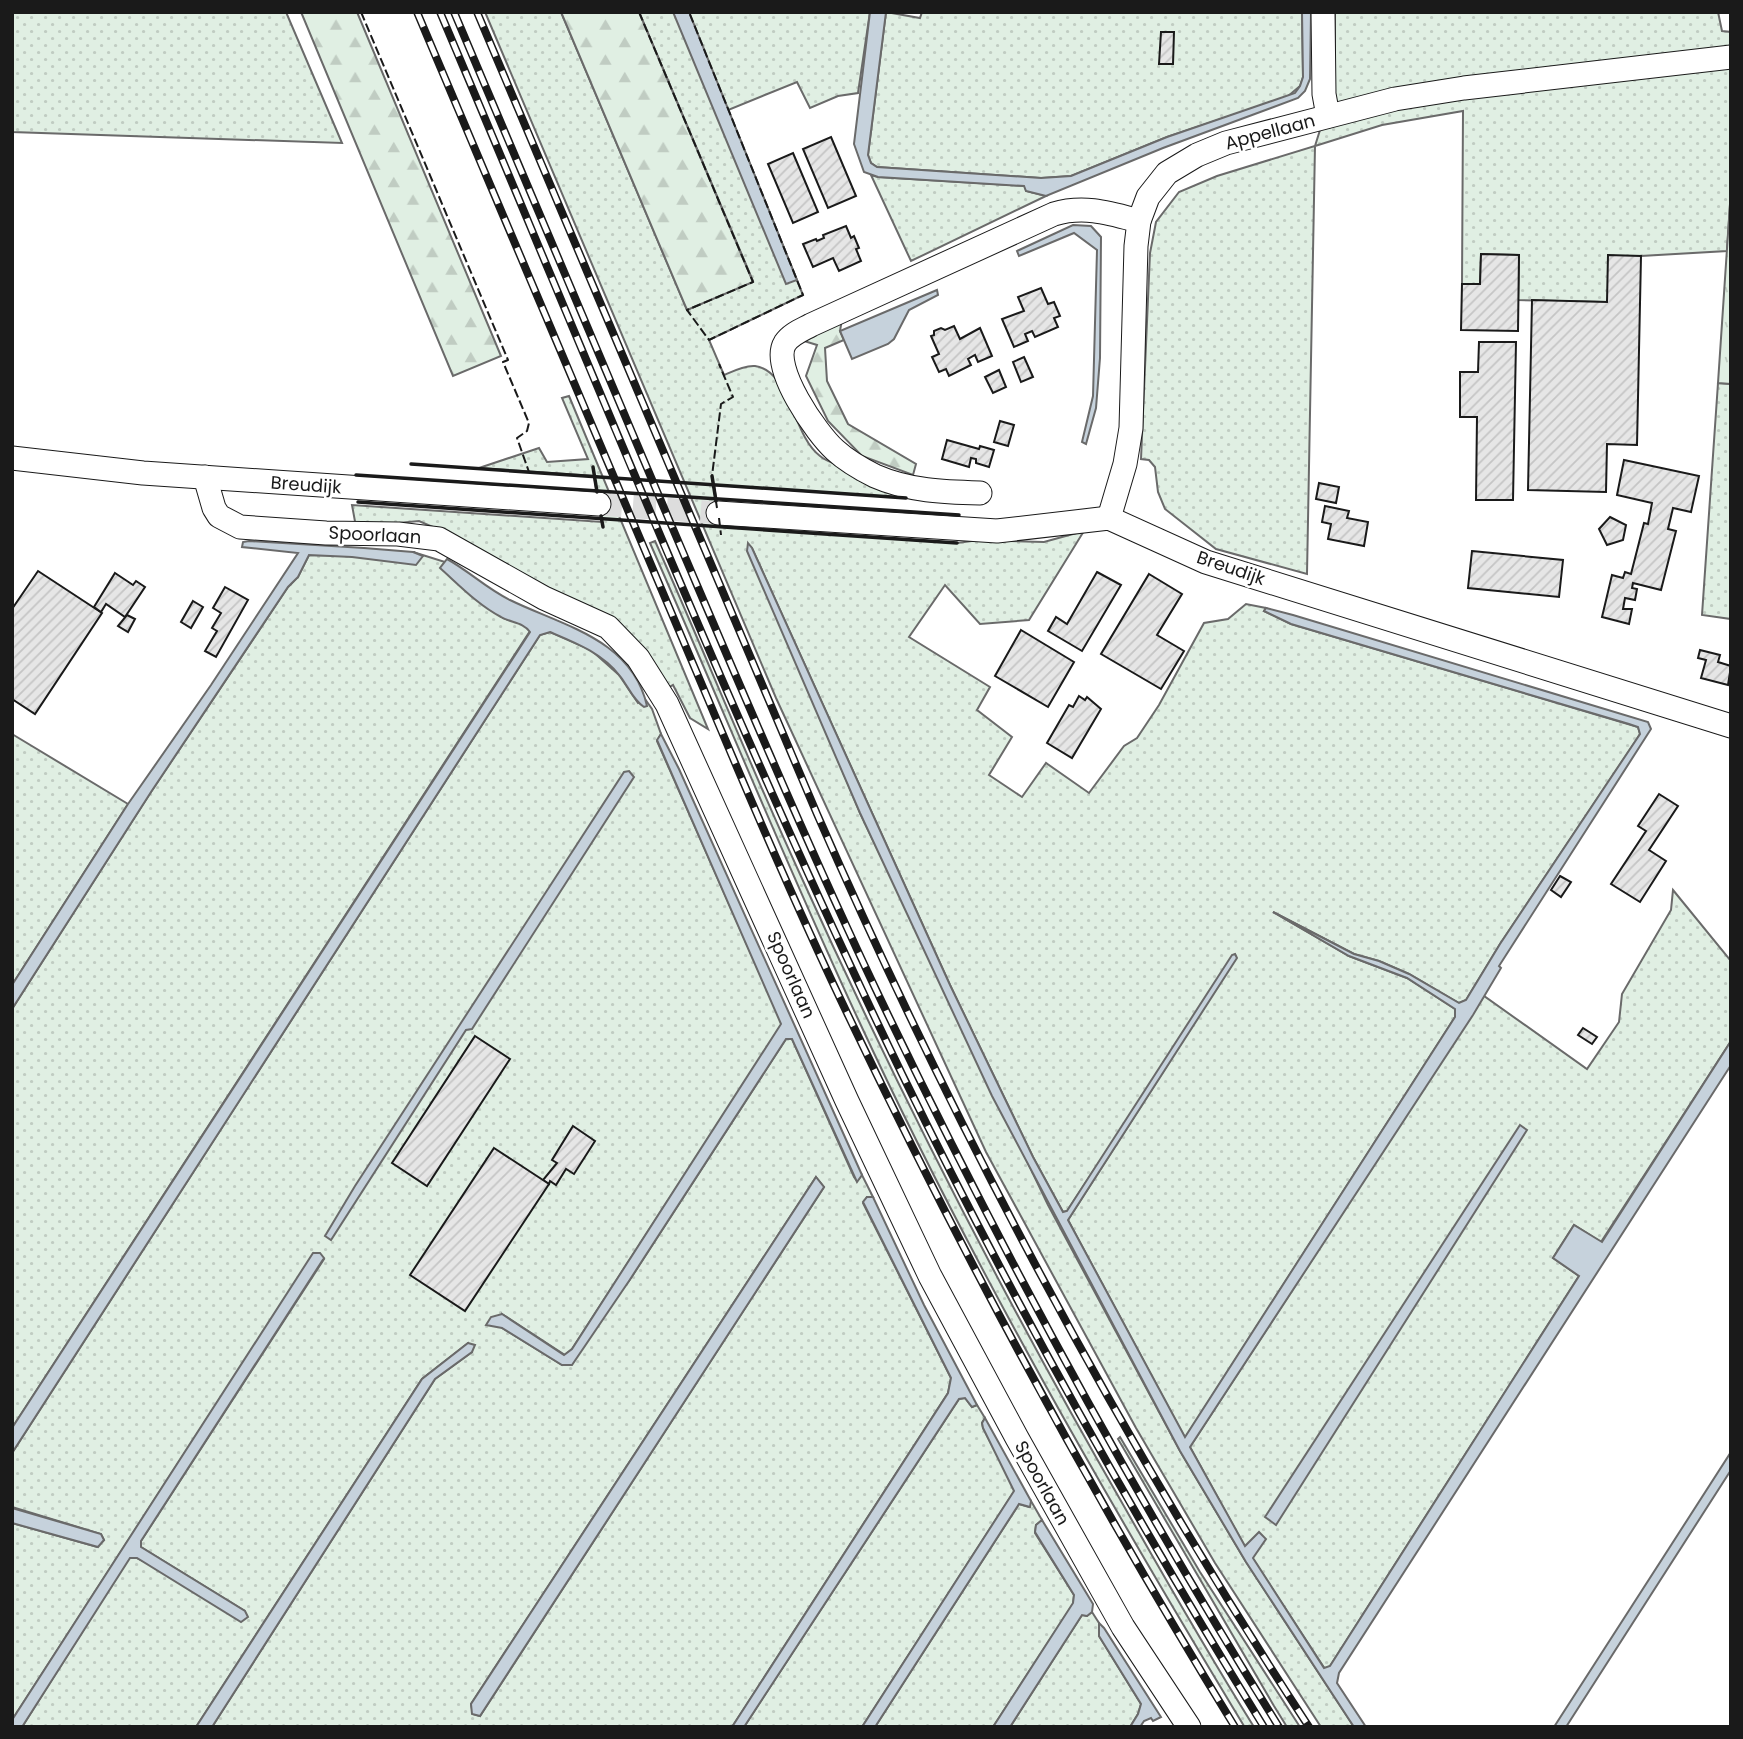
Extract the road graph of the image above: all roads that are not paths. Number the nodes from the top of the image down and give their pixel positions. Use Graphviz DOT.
graph roads {
  1 [pos="1323,12"];
  2 [pos="1731,57"];
  3 [pos="1328,116"];
  4 [pos="1139,221"];
  5 [pos="12,458"];
  6 [pos="205,477"];
  7 [pos="981,493"];
  8 [pos="599,504"];
  9 [pos="718,513"];
  10 [pos="1109,517"];
  11 [pos="1731,726"];
  12 [pos="1189,1727"];
  1 -- 3 [label="street"];
  2 -- 3 [label="street, Appellaan"];
  3 -- 4 [label="street, Appellaan"];
  4 -- 7 [label="street"];
  4 -- 10 [label="street, Appellaan"];
  5 -- 6 [label="street, Breudijk"];
  6 -- 8 [label="street, Breudijk"];
  6 -- 12 [label="street, Spoorlaan"];
  9 -- 10 [label="street"];
  10 -- 11 [label="street, Breudijk"];
}
